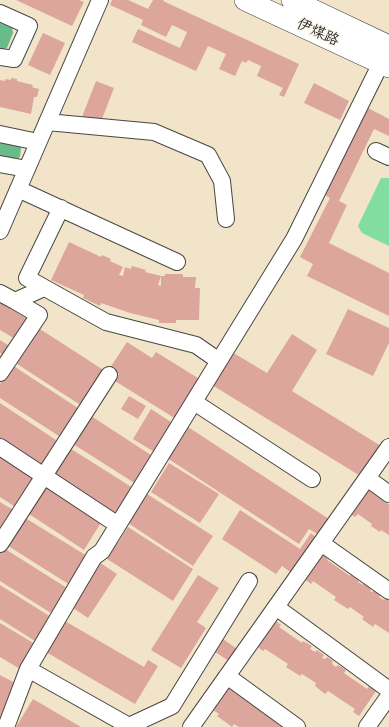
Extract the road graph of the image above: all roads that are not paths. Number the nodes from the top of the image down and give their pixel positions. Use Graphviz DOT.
graph roads {
  1 [pos="100,0"];
  2 [pos="246,0"];
  3 [pos="292,0"];
  4 [pos="0,13"];
  5 [pos="0,56"];
  6 [pos="386,59"];
  7 [pos="47,122"];
  8 [pos="0,134"];
  9 [pos="38,142"];
  10 [pos="0,164"];
  11 [pos="27,169"];
  12 [pos="18,189"];
  13 [pos="61,208"];
  14 [pos="226,219"];
  15 [pos="0,231"];
  16 [pos="177,262"];
  17 [pos="44,288"];
  18 [pos="0,293"];
  19 [pos="15,301"];
  20 [pos="219,361"];
  21 [pos="0,373"];
  22 [pos="108,375"];
  23 [pos="194,402"];
  24 [pos="0,447"];
  25 [pos="389,447"];
  26 [pos="44,476"];
  27 [pos="367,478"];
  28 [pos="312,480"];
  29 [pos="389,494"];
  30 [pos="118,525"];
  31 [pos="321,543"];
  32 [pos="0,544"];
  33 [pos="248,581"];
  34 [pos="389,591"];
  35 [pos="276,607"];
  36 [pos="28,669"];
  37 [pos="227,676"];
  38 [pos="389,690"];
  39 [pos="389,696"];
  40 [pos="6,727"];
  41 [pos="191,727"];
  42 [pos="297,727"];
  43 [pos="367,727"];
  1 -- 7 [label="lane"];
  2 -- 6 [label="main road, 伊煤路"];
  3 -- 6 [label="main road, 伊煤路"];
  4 -- 5 [label="lane"];
  6 -- 20 [label="lane"];
  7 -- 9 [label="lane"];
  7 -- 14 [label="lane"];
  8 -- 9 [label="lane"];
  9 -- 11 [label="lane"];
  10 -- 11 [label="lane"];
  11 -- 12 [label="lane"];
  12 -- 13 [label="lane"];
  12 -- 15 [label="lane"];
  13 -- 16 [label="lane"];
  13 -- 17 [label="lane"];
  17 -- 19 [label="lane"];
  17 -- 20 [label="lane"];
  18 -- 19 [label="lane"];
  19 -- 21 [label="lane"];
  20 -- 23 [label="lane"];
  22 -- 26 [label="lane"];
  23 -- 28 [label="lane"];
  23 -- 30 [label="lane"];
  24 -- 26 [label="lane"];
  25 -- 27 [label="lane"];
  26 -- 30 [label="lane"];
  26 -- 32 [label="lane"];
  27 -- 29 [label="lane"];
  27 -- 31 [label="lane"];
  30 -- 36 [label="lane"];
  31 -- 34 [label="lane"];
  31 -- 35 [label="lane"];
  33 -- 36 [label="lane"];
  35 -- 37 [label="lane"];
  35 -- 38 [label="lane"];
  36 -- 40 [label="lane"];
  37 -- 41 [label="lane"];
  37 -- 42 [label="lane"];
  39 -- 43 [label="lane"];
}
